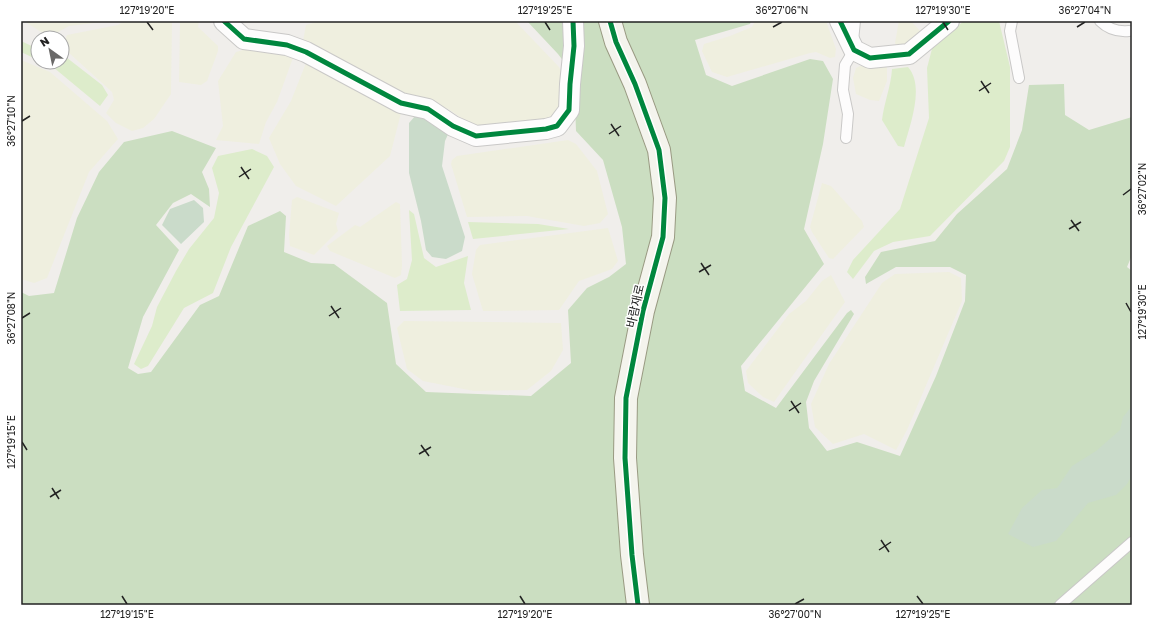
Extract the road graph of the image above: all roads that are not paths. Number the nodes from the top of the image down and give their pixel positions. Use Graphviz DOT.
graph roads {
  1 [pos="224,21"];
  2 [pos="573,21"];
  3 [pos="610,21"];
  4 [pos="840,21"];
  5 [pos="855,21"];
  6 [pos="949,21"];
  7 [pos="1012,21"];
  8 [pos="1100,21"];
  9 [pos="1129,31"];
  10 [pos="854,50"];
  11 [pos="1019,78"];
  12 [pos="846,138"];
  13 [pos="1132,542"];
  14 [pos="638,605"];
  15 [pos="1060,605"];
  1 -- 2 [label="street"];
  3 -- 14 [label="street, 바람재로"];
  4 -- 10 [label="street"];
  5 -- 10 [label="lane"];
  6 -- 10 [label="street"];
  7 -- 11 [label="lane"];
  8 -- 9 [label="lane"];
  10 -- 12 [label="lane"];
  13 -- 15 [label="lane"];
}
